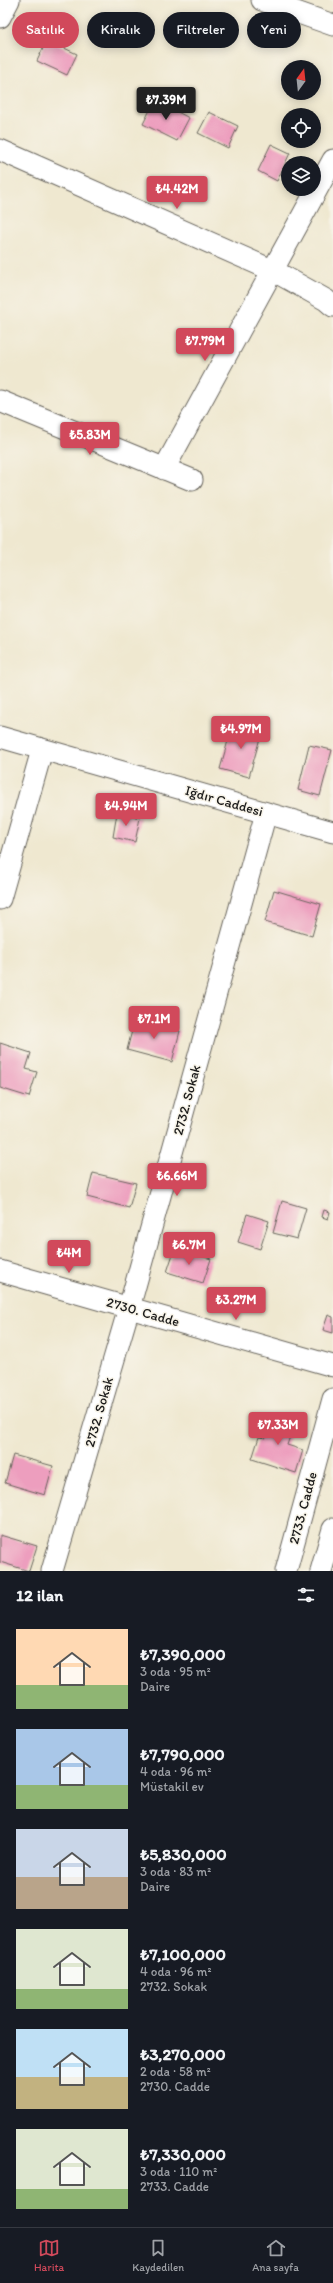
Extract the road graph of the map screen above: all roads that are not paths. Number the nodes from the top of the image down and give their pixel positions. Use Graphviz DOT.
graph roads {
  1 [pos="9,0"];
  2 [pos="262,0"];
  3 [pos="0,18"];
  4 [pos="333,25"];
  5 [pos="0,150"];
  6 [pos="333,160"];
  7 [pos="274,271"];
  8 [pos="333,306"];
  9 [pos="0,401"];
  10 [pos="164,468"];
  11 [pos="192,480"];
  12 [pos="0,738"];
  13 [pos="42,750"];
  14 [pos="266,813"];
  15 [pos="333,832"];
  16 [pos="0,899"];
  17 [pos="0,1271"];
  18 [pos="129,1308"];
  19 [pos="333,1366"];
  20 [pos="333,1399"];
  21 [pos="333,1528"];
  22 [pos="52,1571"];
  23 [pos="286,1571"];
  24 [pos="321,1571"];
  1 -- 3 [label="street"];
  2 -- 4 [label="street"];
  5 -- 7 [label="street"];
  6 -- 7 [label="street"];
  7 -- 8 [label="street"];
  7 -- 10 [label="street"];
  9 -- 10 [label="street"];
  10 -- 11 [label="street"];
  12 -- 13 [label="street, Iğdır Caddesi"];
  13 -- 14 [label="street, Iğdır Caddesi"];
  13 -- 16 [label="street"];
  14 -- 15 [label="street, Iğdır Caddesi"];
  14 -- 18 [label="street, 2732. Sokak"];
  17 -- 18 [label="street, 2730. Cadde"];
  18 -- 19 [label="street, 2730. Cadde"];
  18 -- 22 [label="street, 2732. Sokak"];
  20 -- 23 [label="street, 2733. Cadde"];
  21 -- 24 [label="street"];
}
